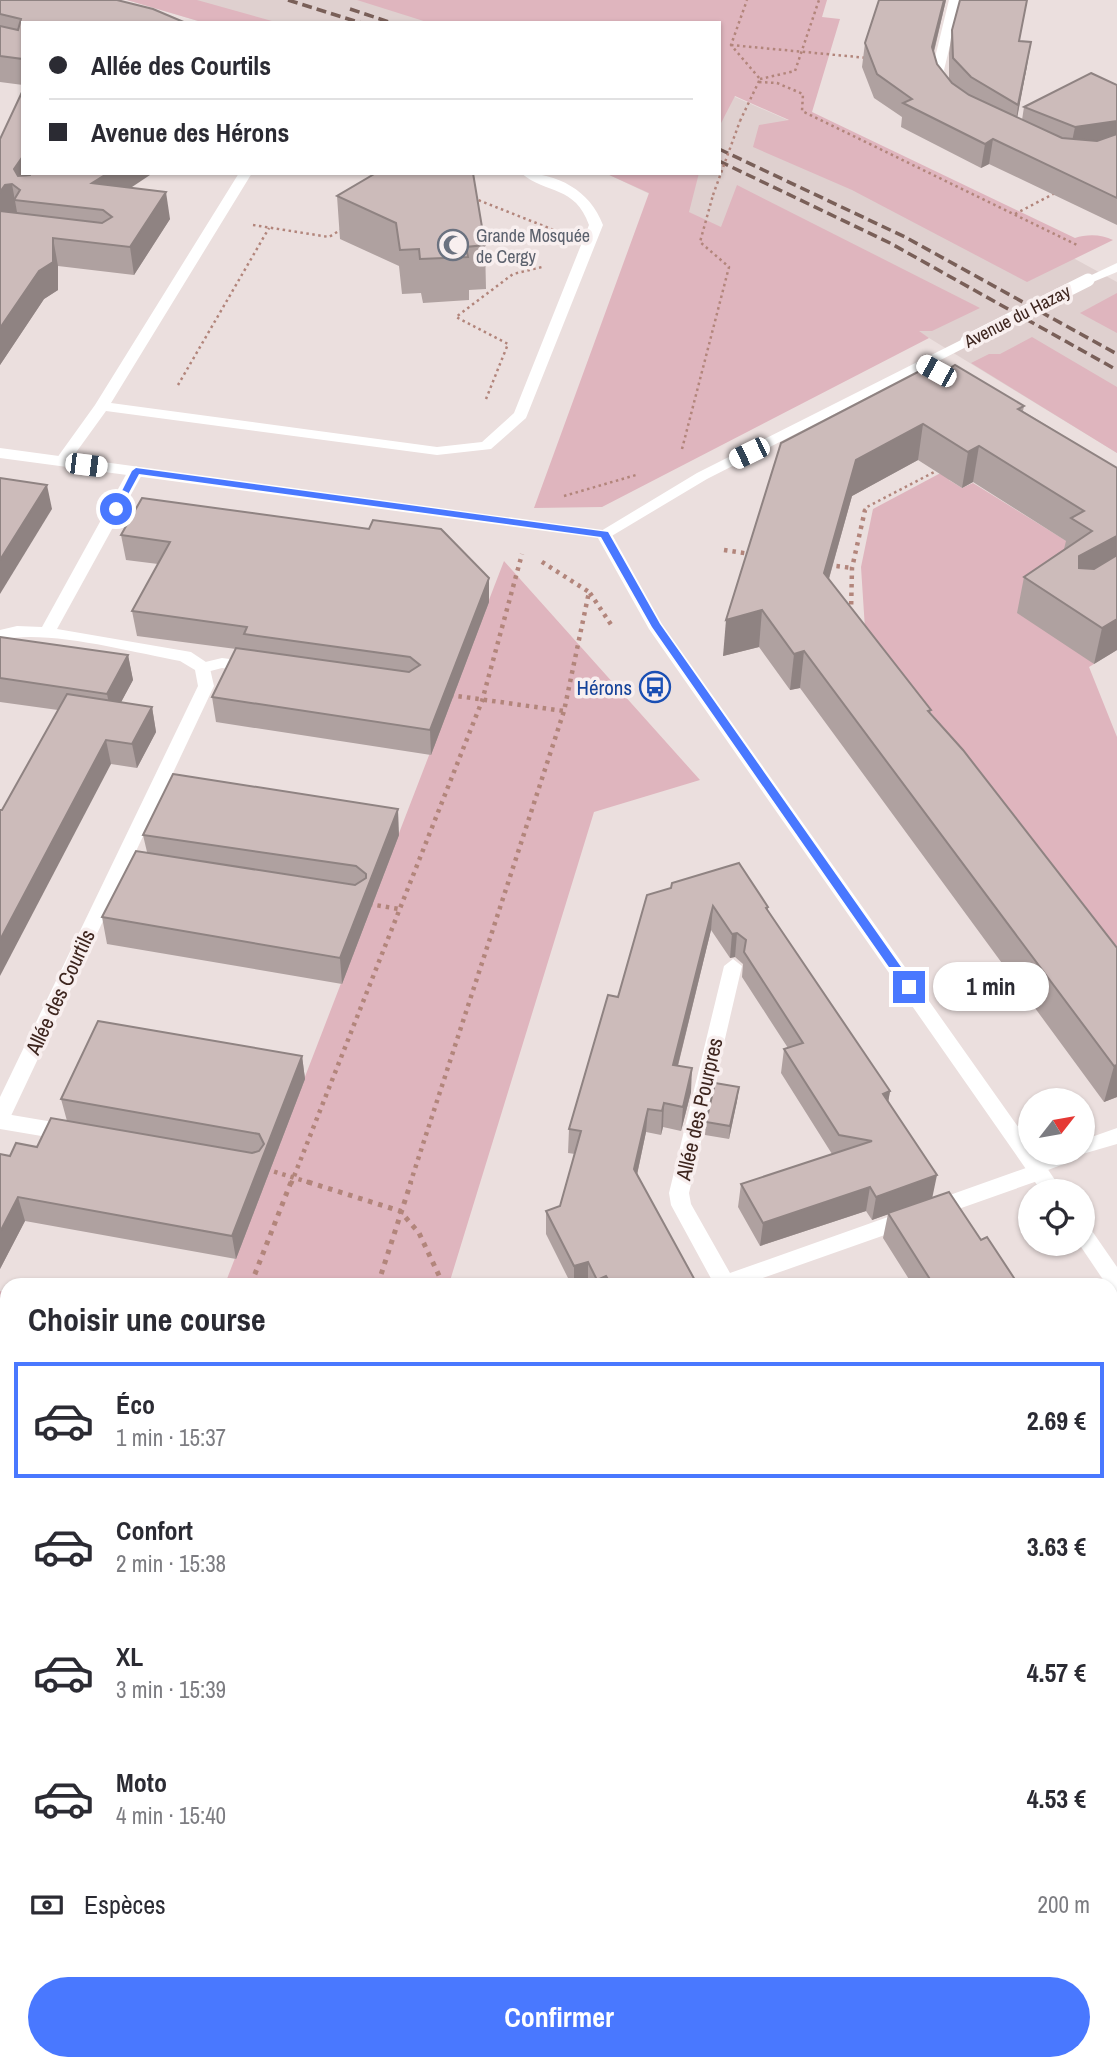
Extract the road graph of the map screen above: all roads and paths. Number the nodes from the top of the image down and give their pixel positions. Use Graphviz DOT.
graph roads {
  1 [pos="747,0"];
  2 [pos="819,0"];
  3 [pos="955,0"];
  4 [pos="731,45"];
  5 [pos="802,52"];
  6 [pos="870,58"];
  7 [pos="760,80"];
  8 [pos="954,102"];
  9 [pos="721,173"];
  10 [pos="245,175"];
  11 [pos="532,175"];
  12 [pos="720,175"];
  13 [pos="1062,189"];
  14 [pos="463,194"];
  15 [pos="1015,215"];
  16 [pos="217,219"];
  17 [pos="351,224"];
  18 [pos="269,228"];
  19 [pos="569,237"];
  20 [pos="1083,248"];
  21 [pos="547,266"];
  22 [pos="1117,267"];
  23 [pos="102,406"];
  24 [pos="162,414"];
  25 [pos="466,449"];
  26 [pos="682,449"];
  27 [pos="0,453"];
  28 [pos="62,462"];
  29 [pos="946,466"];
  30 [pos="136,471"];
  31 [pos="641,474"];
  32 [pos="559,495"];
  33 [pos="604,534"];
  34 [pos="514,545"];
  35 [pos="723,550"];
  36 [pos="523,551"];
  37 [pos="762,556"];
  38 [pos="827,565"];
  39 [pos="852,568"];
  40 [pos="589,592"];
  41 [pos="850,624"];
  42 [pos="47,633"];
  43 [pos="0,635"];
  44 [pos="619,635"];
  45 [pos="203,668"];
  46 [pos="276,671"];
  47 [pos="439,694"];
  48 [pos="482,701"];
  49 [pos="564,711"];
  50 [pos="358,902"];
  51 [pos="399,909"];
  52 [pos="733,966"];
  53 [pos="0,1119"];
  54 [pos="1117,1136"];
  55 [pos="94,1137"];
  56 [pos="1096,1143"];
  57 [pos="255,1166"];
  58 [pos="1043,1166"];
  59 [pos="1037,1169"];
  60 [pos="291,1177"];
  61 [pos="1044,1179"];
  62 [pos="400,1211"];
  63 [pos="1095,1252"];
  64 [pos="253,1278"];
  65 [pos="380,1278"];
  66 [pos="440,1278"];
  67 [pos="722,1278"];
  68 [pos="741,1278"];
  69 [pos="1113,1278"];
  1 -- 4 [label="path"];
  2 -- 5 [label="path"];
  3 -- 8 [label="street"];
  4 -- 5 [label="path"];
  4 -- 7 [label="path"];
  5 -- 6 [label="path"];
  5 -- 7 [label="path"];
  7 -- 9 [label="path, bridge"];
  7 -- 15 [label="path"];
  10 -- 16 [label="street"];
  11 -- 25 [label="street"];
  12 -- 26 [label="path, bridge"];
  13 -- 15 [label="path"];
  14 -- 19 [label="path"];
  15 -- 20 [label="path"];
  16 -- 18 [label="path"];
  16 -- 23 [label="street"];
  17 -- 18 [label="path"];
  18 -- 24 [label="path"];
  21 -- 25 [label="path"];
  22 -- 33 [label="street, Avenue du Hazay, bridge"];
  23 -- 24 [label="street"];
  23 -- 28 [label="street"];
  24 -- 25 [label="street"];
  27 -- 28 [label="street"];
  28 -- 30 [label="street"];
  29 -- 39 [label="path"];
  30 -- 33 [label="street"];
  30 -- 42 [label="street"];
  31 -- 32 [label="path"];
  33 -- 59 [label="street"];
  34 -- 36 [label="path"];
  35 -- 37 [label="path"];
  36 -- 40 [label="path"];
  36 -- 48 [label="path"];
  38 -- 39 [label="path"];
  39 -- 41 [label="path"];
  40 -- 44 [label="path"];
  40 -- 49 [label="path"];
  42 -- 43 [label="street"];
  42 -- 45 [label="street"];
  45 -- 46 [label="street"];
  45 -- 53 [label="street, Allée des Courtils"];
  47 -- 48 [label="path"];
  48 -- 49 [label="path"];
  48 -- 51 [label="path"];
  49 -- 62 [label="path"];
  50 -- 51 [label="path"];
  51 -- 60 [label="path"];
  52 -- 67 [label="street, Allée des Pourpres"];
  53 -- 55 [label="street, Allée des Courtils"];
  54 -- 56 [label="street"];
  57 -- 60 [label="path"];
  58 -- 59 [label="street"];
  59 -- 61 [label="street"];
  59 -- 68 [label="street"];
  60 -- 62 [label="path"];
  60 -- 64 [label="path"];
  62 -- 65 [label="path"];
  62 -- 66 [label="path"];
  63 -- 69 [label="street"];
}
